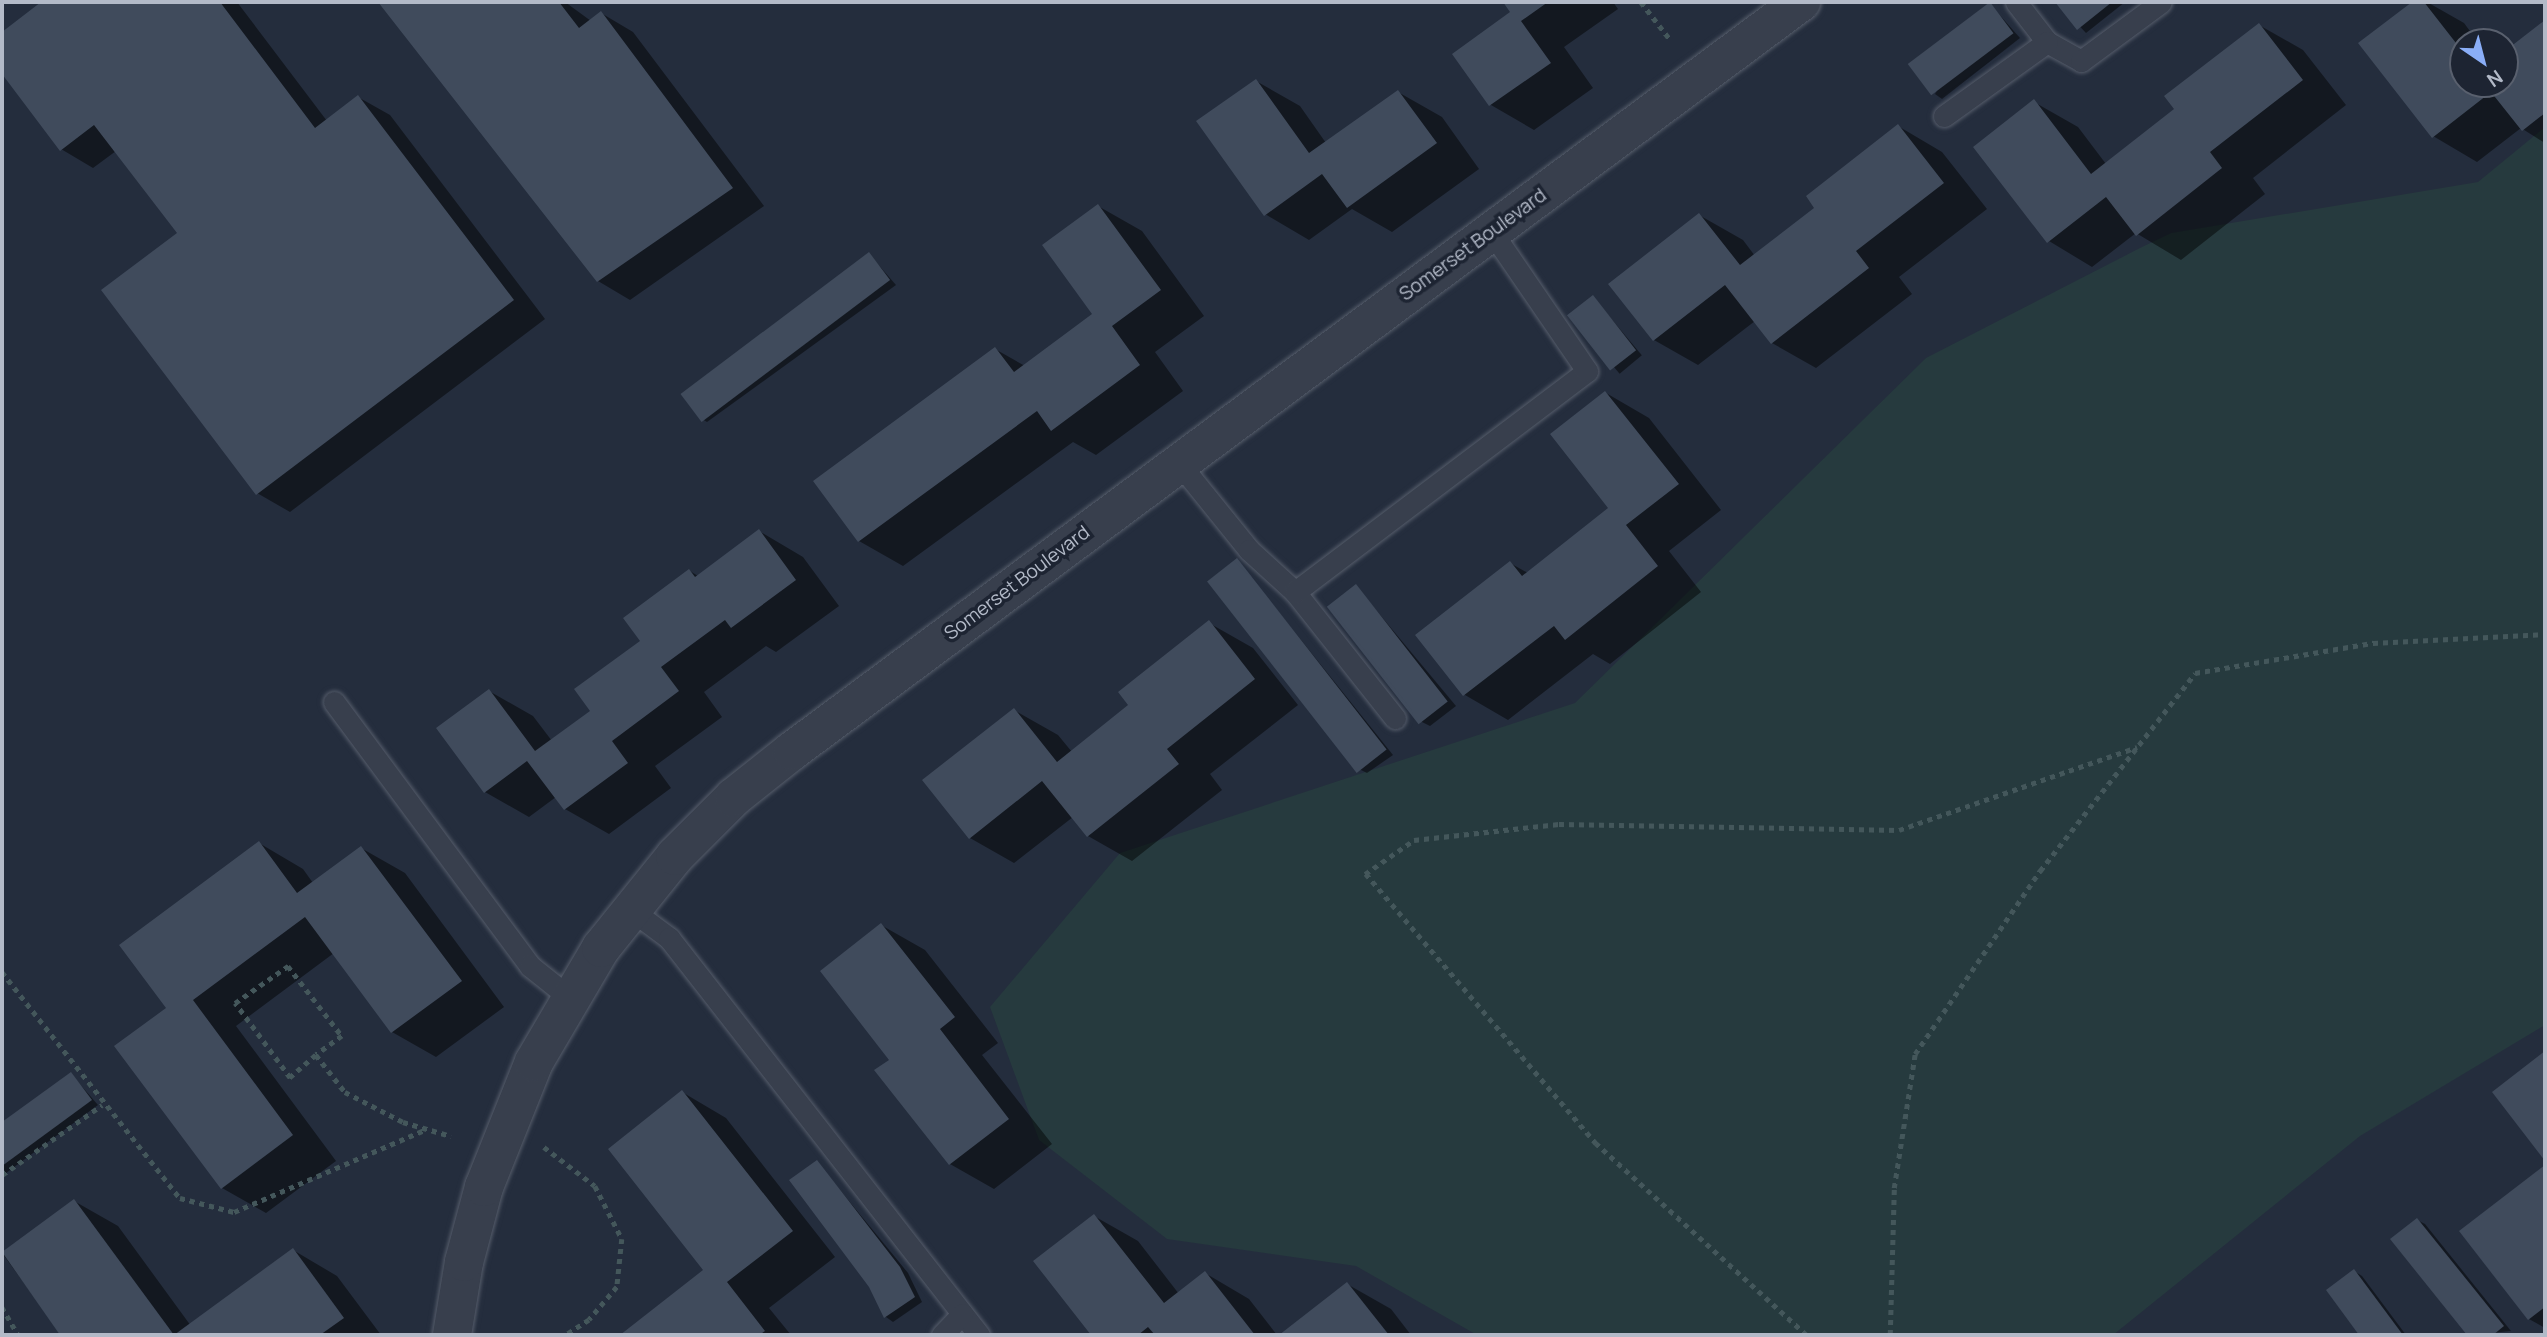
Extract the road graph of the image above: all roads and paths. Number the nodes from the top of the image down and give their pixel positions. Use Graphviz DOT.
graph roads {
  1 [pos="1641,2"];
  2 [pos="1801,2"];
  3 [pos="2016,2"];
  4 [pos="2161,2"];
  5 [pos="1669,38"];
  6 [pos="2047,42"];
  7 [pos="1944,116"];
  8 [pos="1492,232"];
  9 [pos="1178,462"];
  10 [pos="1295,592"];
  11 [pos="2545,634"];
  12 [pos="334,702"];
  13 [pos="1395,718"];
  14 [pos="2137,747"];
  15 [pos="630,909"];
  16 [pos="2,972"];
  17 [pos="569,997"];
  18 [pos="316,1055"];
  19 [pos="103,1105"];
  20 [pos="424,1130"];
  21 [pos="452,1136"];
  22 [pos="544,1147"];
  23 [pos="2,1175"];
  24 [pos="2,1307"];
  25 [pos="962,1314"];
  26 [pos="18,1335"];
  27 [pos="452,1335"];
  28 [pos="566,1335"];
  29 [pos="942,1335"];
  30 [pos="979,1335"];
  31 [pos="1806,1335"];
  32 [pos="1890,1335"];
  1 -- 5 [label="path"];
  2 -- 8 [label="street, Somerset Boulevard"];
  3 -- 6 [label="lane"];
  4 -- 6 [label="lane"];
  6 -- 7 [label="lane"];
  8 -- 9 [label="street, Somerset Boulevard"];
  8 -- 10 [label="lane"];
  9 -- 10 [label="lane"];
  9 -- 15 [label="street, Somerset Boulevard"];
  10 -- 13 [label="lane"];
  11 -- 14 [label="path"];
  12 -- 17 [label="lane"];
  14 -- 31 [label="path"];
  14 -- 32 [label="path"];
  15 -- 17 [label="street, Somerset Boulevard"];
  15 -- 25 [label="lane"];
  16 -- 19 [label="path"];
  17 -- 27 [label="street, Somerset Boulevard"];
  18 -- 18 [label="path"];
  18 -- 20 [label="path"];
  19 -- 20 [label="path"];
  19 -- 23 [label="path"];
  20 -- 21 [label="path"];
  22 -- 28 [label="path"];
  24 -- 26 [label="path"];
  25 -- 29 [label="lane"];
  25 -- 30 [label="lane"];
}
